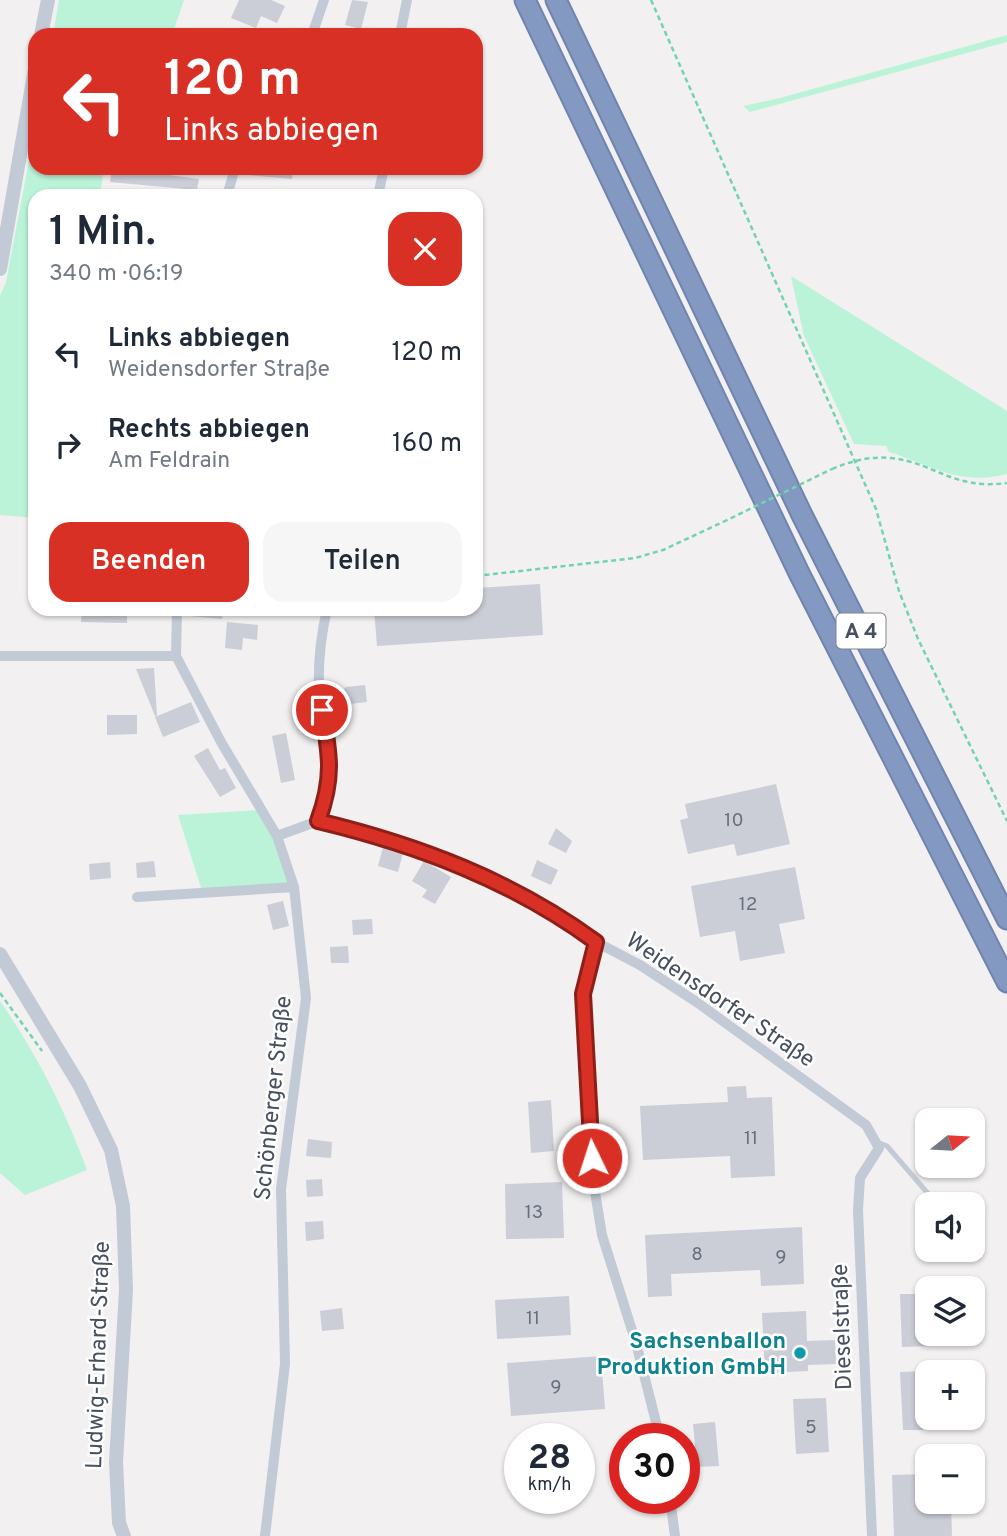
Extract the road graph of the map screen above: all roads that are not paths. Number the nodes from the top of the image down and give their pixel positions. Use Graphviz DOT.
graph roads {
  1 [pos="48,0"];
  2 [pos="324,0"];
  3 [pos="407,0"];
  4 [pos="525,0"];
  5 [pos="556,0"];
  6 [pos="42,28"];
  7 [pos="314,28"];
  8 [pos="401,28"];
  9 [pos="28,103"];
  10 [pos="5,213"];
  11 [pos="0,269"];
  12 [pos="177,616"];
  13 [pos="325,616"];
  14 [pos="0,656"];
  15 [pos="176,656"];
  16 [pos="318,821"];
  17 [pos="277,836"];
  18 [pos="294,887"];
  19 [pos="137,897"];
  20 [pos="1007,919"];
  21 [pos="596,942"];
  22 [pos="1,957"];
  23 [pos="1007,982"];
  24 [pos="877,1142"];
  25 [pos="927,1192"];
  26 [pos="656,1423"];
  27 [pos="672,1514"];
  28 [pos="124,1536"];
  29 [pos="265,1536"];
  30 [pos="675,1536"];
  31 [pos="872,1536"];
  1 -- 6 [label="street"];
  2 -- 7 [label="street"];
  3 -- 8 [label="street"];
  4 -- 23 [label="highway, A 4"];
  5 -- 20 [label="highway, A 4"];
  9 -- 10 [label="street"];
  10 -- 11 [label="street"];
  12 -- 15 [label="street, Schönberger Straße"];
  13 -- 16 [label="street"];
  14 -- 15 [label="street"];
  15 -- 17 [label="street, Schönberger Straße"];
  16 -- 17 [label="street"];
  16 -- 21 [label="street, Weidensdorfer Straße"];
  17 -- 18 [label="street, Schönberger Straße"];
  18 -- 19 [label="street"];
  18 -- 29 [label="street, Schönberger Straße"];
  21 -- 24 [label="street, Weidensdorfer Straße"];
  21 -- 26 [label="street"];
  22 -- 28 [label="street, Ludwig-Erhard-Straße"];
  24 -- 25 [label="lane"];
  24 -- 31 [label="street, Dieselstraße"];
  27 -- 30 [label="street"];
}
